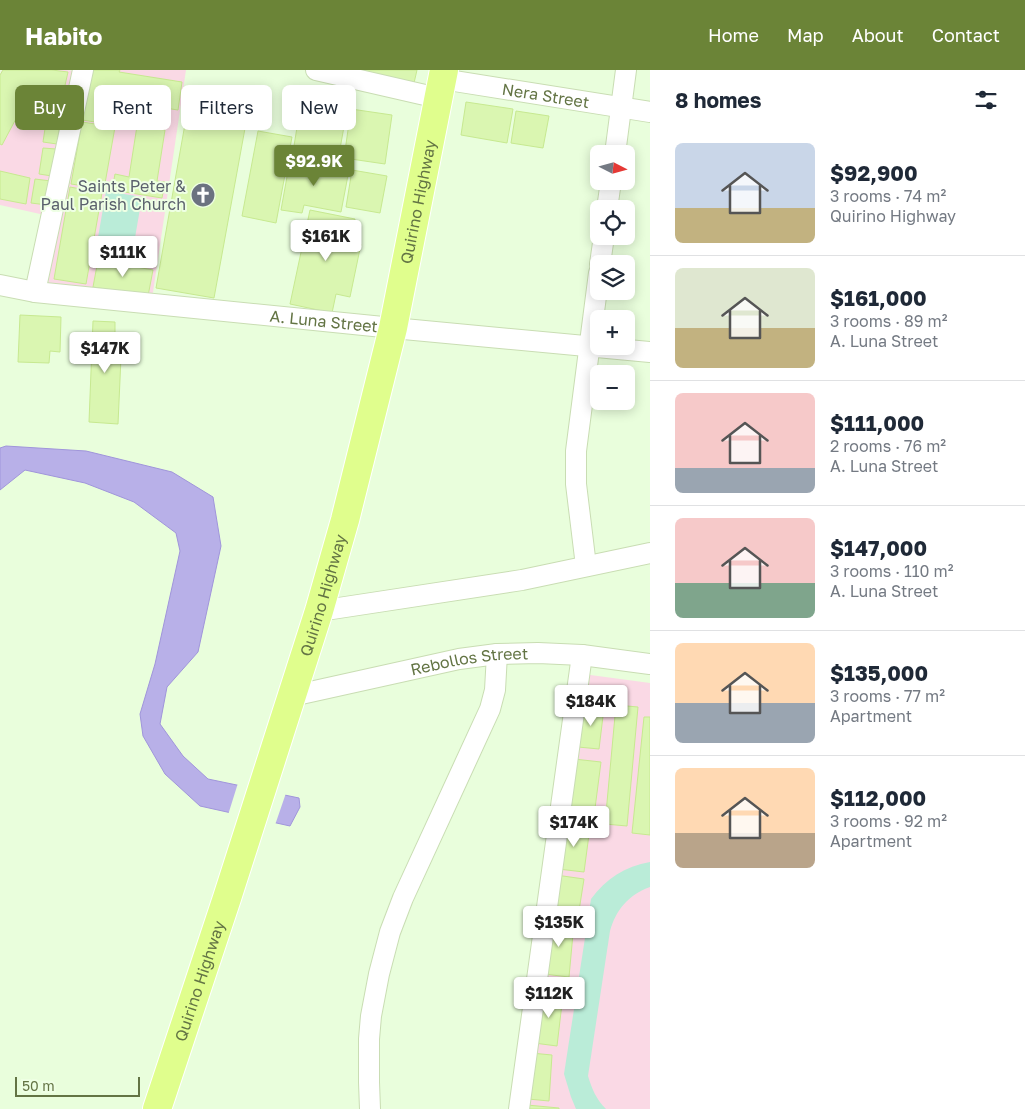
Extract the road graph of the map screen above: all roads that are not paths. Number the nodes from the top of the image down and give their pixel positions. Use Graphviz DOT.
graph roads {
  1 [pos="83,70"];
  2 [pos="316,70"];
  3 [pos="626,70"];
  4 [pos="442,82"];
  5 [pos="621,107"];
  6 [pos="650,112"];
  7 [pos="615,145"];
  8 [pos="0,285"];
  9 [pos="35,292"];
  10 [pos="595,300"];
  11 [pos="393,328"];
  12 [pos="589,346"];
  13 [pos="650,352"];
  14 [pos="650,553"];
  15 [pos="586,566"];
  16 [pos="320,611"];
  17 [pos="497,654"];
  18 [pos="582,655"];
  19 [pos="650,664"];
  20 [pos="292,696"];
  21 [pos="157,1109"];
  22 [pos="370,1109"];
  23 [pos="519,1109"];
  1 -- 9 [label="street"];
  2 -- 4 [label="street, Nera Street"];
  3 -- 5 [label="street"];
  4 -- 5 [label="street, Nera Street"];
  4 -- 11 [label="highway, Quirino Highway"];
  5 -- 6 [label="street, Nera Street"];
  5 -- 7 [label="street"];
  8 -- 9 [label="street, A. Luna Street"];
  9 -- 11 [label="street, A. Luna Street"];
  10 -- 12 [label="street"];
  11 -- 12 [label="street, A. Luna Street"];
  11 -- 16 [label="highway, Quirino Highway"];
  12 -- 13 [label="street, A. Luna Street"];
  12 -- 15 [label="street"];
  14 -- 15 [label="street"];
  15 -- 16 [label="street"];
  16 -- 20 [label="highway, Quirino Highway"];
  17 -- 18 [label="street, Rebollos Street"];
  17 -- 20 [label="street, Rebollos Street"];
  17 -- 22 [label="street"];
  18 -- 19 [label="street, Rebollos Street"];
  18 -- 23 [label="street"];
  20 -- 21 [label="highway, Quirino Highway"];
}
